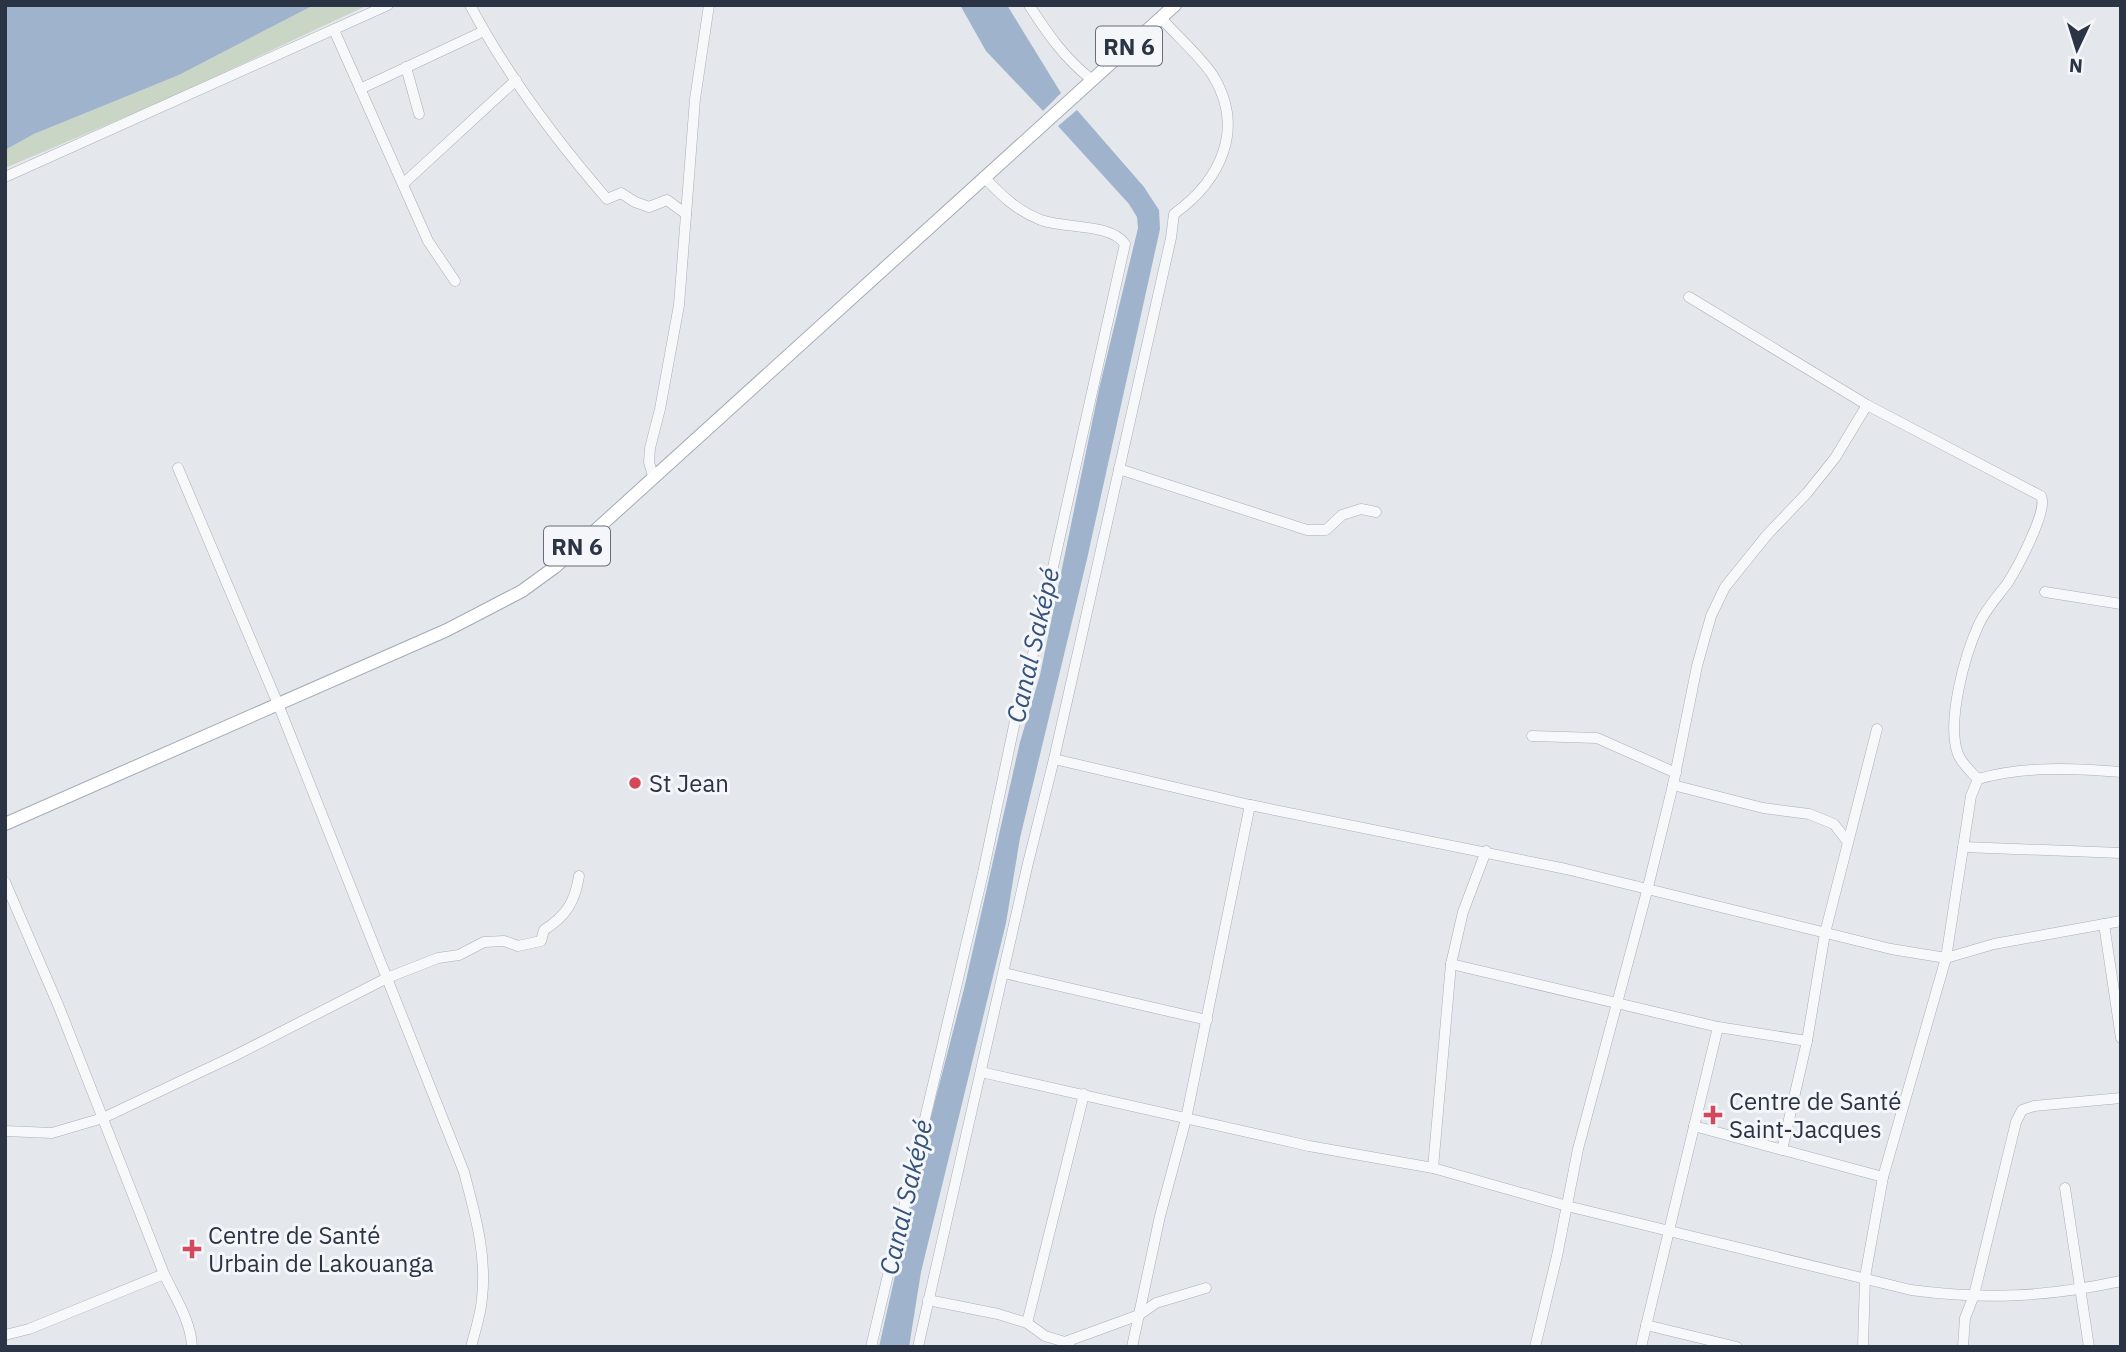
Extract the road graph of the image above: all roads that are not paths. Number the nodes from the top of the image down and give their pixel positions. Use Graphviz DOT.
graph roads {
  1 [pos="388,5"];
  2 [pos="470,5"];
  3 [pos="709,5"];
  4 [pos="1028,5"];
  5 [pos="1175,5"];
  6 [pos="1161,18"];
  7 [pos="334,30"];
  8 [pos="484,31"];
  9 [pos="406,67"];
  10 [pos="516,80"];
  11 [pos="1087,83"];
  12 [pos="360,89"];
  13 [pos="419,114"];
  14 [pos="5,177"];
  15 [pos="984,177"];
  16 [pos="403,184"];
  17 [pos="686,214"];
  18 [pos="455,281"];
  19 [pos="1689,297"];
  20 [pos="1867,405"];
  21 [pos="178,468"];
  22 [pos="1119,468"];
  23 [pos="653,476"];
  24 [pos="1376,512"];
  25 [pos="2045,592"];
  26 [pos="2121,604"];
  27 [pos="278,704"];
  28 [pos="1877,729"];
  29 [pos="1532,736"];
  30 [pos="1054,759"];
  31 [pos="2121,772"];
  32 [pos="1676,773"];
  33 [pos="1978,779"];
  34 [pos="1673,785"];
  35 [pos="1250,805"];
  36 [pos="5,824"];
  37 [pos="1847,841"];
  38 [pos="1963,847"];
  39 [pos="1486,851"];
  40 [pos="2121,853"];
  41 [pos="579,876"];
  42 [pos="5,883"];
  43 [pos="1647,891"];
  44 [pos="2121,921"];
  45 [pos="2104,924"];
  46 [pos="1825,933"];
  47 [pos="1946,958"];
  48 [pos="1451,964"];
  49 [pos="1004,973"];
  50 [pos="387,978"];
  51 [pos="1617,1004"];
  52 [pos="1207,1020"];
  53 [pos="1718,1027"];
  54 [pos="2121,1038"];
  55 [pos="1807,1041"];
  56 [pos="981,1072"];
  57 [pos="1084,1094"];
  58 [pos="2121,1098"];
  59 [pos="103,1118"];
  60 [pos="1186,1119"];
  61 [pos="1694,1126"];
  62 [pos="5,1131"];
  63 [pos="1782,1150"];
  64 [pos="1433,1168"];
  65 [pos="1883,1177"];
  66 [pos="2066,1188"];
  67 [pos="1567,1206"];
  68 [pos="1669,1231"];
  69 [pos="164,1274"];
  70 [pos="1864,1277"];
  71 [pos="2121,1281"];
  72 [pos="2080,1287"];
  73 [pos="1206,1288"];
  74 [pos="1974,1295"];
  75 [pos="928,1300"];
  76 [pos="1139,1315"];
  77 [pos="1027,1323"];
  78 [pos="1646,1325"];
  79 [pos="5,1335"];
  80 [pos="1067,1344"];
  81 [pos="192,1347"];
  82 [pos="471,1347"];
  83 [pos="871,1347"];
  84 [pos="918,1347"];
  85 [pos="1132,1347"];
  86 [pos="1535,1347"];
  87 [pos="1642,1347"];
  88 [pos="1737,1347"];
  89 [pos="1863,1347"];
  90 [pos="1963,1347"];
  91 [pos="2089,1347"];
  1 -- 7 [label="street"];
  2 -- 8 [label="street"];
  3 -- 17 [label="street"];
  4 -- 11 [label="street"];
  5 -- 6 [label="main road, RN 6"];
  6 -- 11 [label="main road, RN 6"];
  6 -- 22 [label="street"];
  7 -- 12 [label="street"];
  7 -- 14 [label="street"];
  8 -- 9 [label="street"];
  8 -- 10 [label="street"];
  9 -- 12 [label="street"];
  9 -- 13 [label="street"];
  10 -- 16 [label="street"];
  10 -- 17 [label="street"];
  11 -- 15 [label="main road, RN 6"];
  12 -- 16 [label="street"];
  15 -- 23 [label="main road, RN 6"];
  15 -- 83 [label="street"];
  16 -- 18 [label="street"];
  17 -- 23 [label="street"];
  19 -- 20 [label="street"];
  20 -- 32 [label="street"];
  20 -- 33 [label="street"];
  21 -- 27 [label="street"];
  22 -- 24 [label="street"];
  22 -- 30 [label="street"];
  23 -- 27 [label="main road, RN 6"];
  25 -- 26 [label="street"];
  27 -- 36 [label="main road, RN 6"];
  27 -- 50 [label="street"];
  28 -- 37 [label="street"];
  29 -- 32 [label="street"];
  30 -- 35 [label="street"];
  30 -- 49 [label="street"];
  31 -- 33 [label="street"];
  32 -- 34 [label="street"];
  33 -- 38 [label="street"];
  34 -- 37 [label="street"];
  34 -- 43 [label="street"];
  35 -- 39 [label="street"];
  35 -- 52 [label="street"];
  37 -- 46 [label="street"];
  38 -- 40 [label="street"];
  38 -- 47 [label="street"];
  39 -- 43 [label="street"];
  39 -- 48 [label="street"];
  41 -- 50 [label="street"];
  42 -- 59 [label="street"];
  43 -- 46 [label="street"];
  43 -- 51 [label="street"];
  44 -- 45 [label="street"];
  45 -- 47 [label="street"];
  45 -- 54 [label="street"];
  46 -- 47 [label="street"];
  46 -- 55 [label="street"];
  47 -- 65 [label="street"];
  48 -- 51 [label="street"];
  48 -- 64 [label="street"];
  49 -- 52 [label="street"];
  49 -- 56 [label="street"];
  50 -- 59 [label="street"];
  50 -- 82 [label="street"];
  51 -- 53 [label="street"];
  51 -- 67 [label="street"];
  52 -- 60 [label="street"];
  53 -- 55 [label="street"];
  53 -- 61 [label="street"];
  55 -- 63 [label="street"];
  56 -- 57 [label="street"];
  56 -- 75 [label="street"];
  57 -- 60 [label="street"];
  57 -- 77 [label="street"];
  58 -- 74 [label="street"];
  59 -- 62 [label="street"];
  59 -- 69 [label="street"];
  60 -- 64 [label="street"];
  60 -- 76 [label="street"];
  61 -- 63 [label="street"];
  61 -- 68 [label="street"];
  63 -- 65 [label="street"];
  64 -- 67 [label="street"];
  65 -- 70 [label="street"];
  66 -- 72 [label="street"];
  67 -- 68 [label="street"];
  67 -- 86 [label="street"];
  68 -- 70 [label="street"];
  68 -- 78 [label="street"];
  69 -- 79 [label="street"];
  69 -- 81 [label="street"];
  70 -- 74 [label="street"];
  70 -- 89 [label="street"];
  71 -- 72 [label="street"];
  72 -- 74 [label="street"];
  72 -- 91 [label="street"];
  73 -- 76 [label="street"];
  74 -- 90 [label="street"];
  75 -- 77 [label="street"];
  75 -- 84 [label="street"];
  76 -- 80 [label="street"];
  76 -- 85 [label="street"];
  77 -- 80 [label="street"];
  78 -- 87 [label="street"];
  78 -- 88 [label="street"];
}
